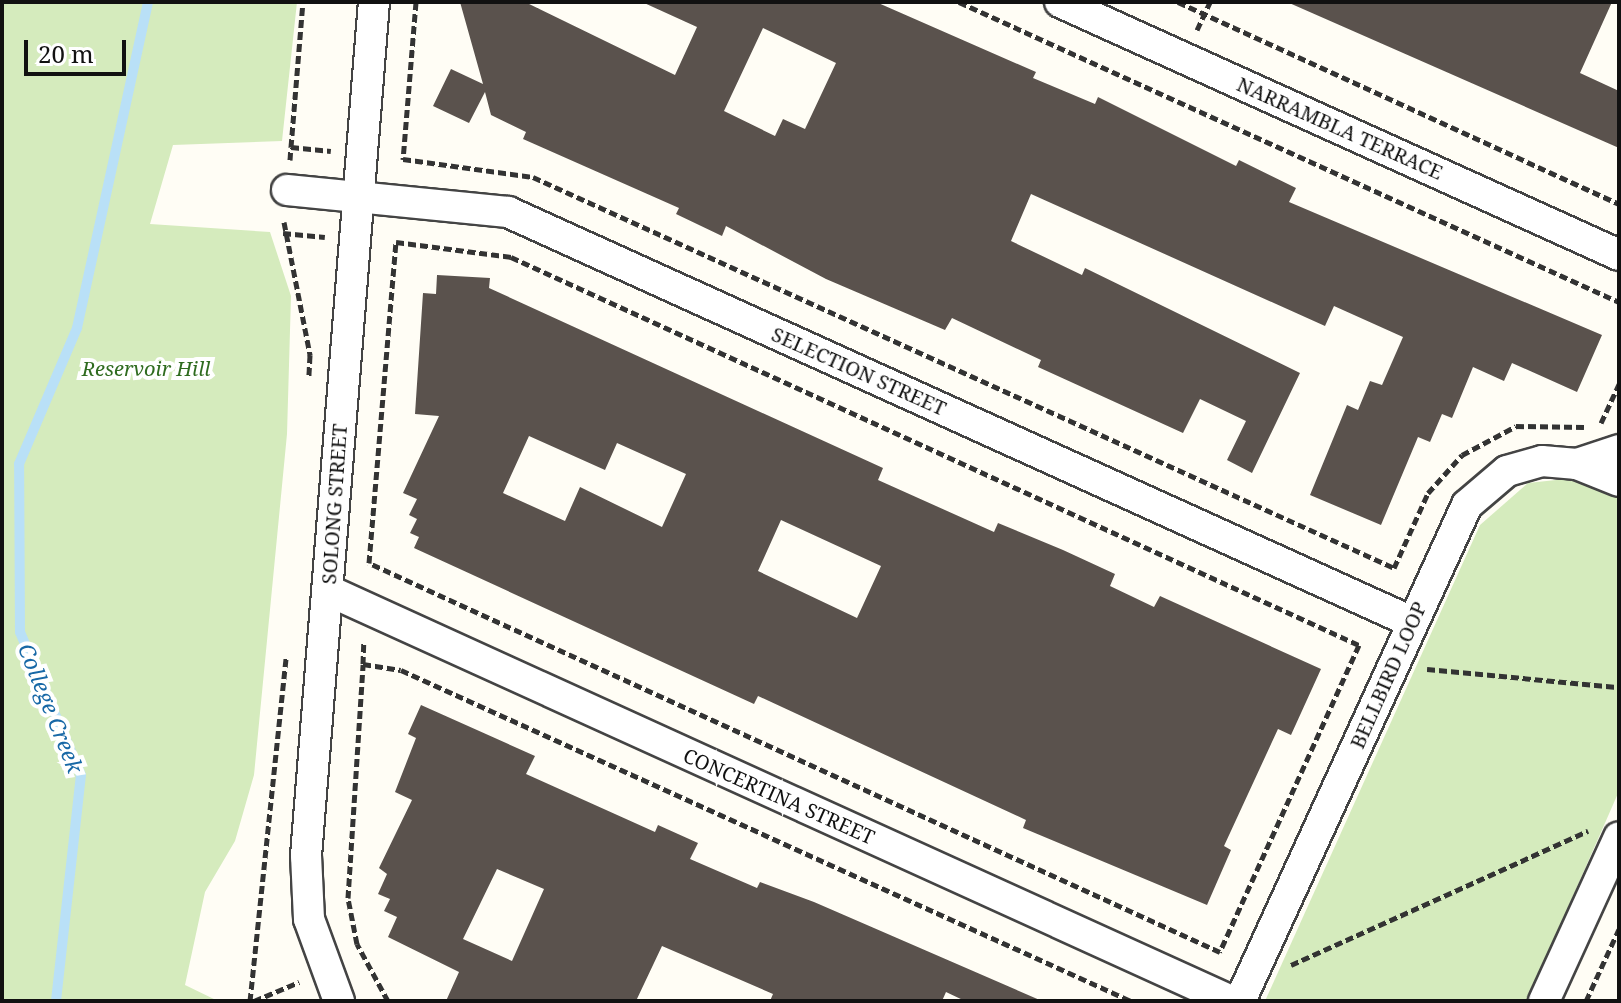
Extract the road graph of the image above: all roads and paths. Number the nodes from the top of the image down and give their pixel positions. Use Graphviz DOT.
graph roads {
  1 [pos="303,2"];
  2 [pos="374,2"];
  3 [pos="416,2"];
  4 [pos="959,2"];
  5 [pos="1060,2"];
  6 [pos="1178,2"];
  7 [pos="291,147"];
  8 [pos="287,190"];
  9 [pos="357,196"];
  10 [pos="1619,204"];
  11 [pos="283,233"];
  12 [pos="1619,255"];
  13 [pos="1619,302"];
  14 [pos="1619,384"];
  15 [pos="308,386"];
  16 [pos="1619,450"];
  17 [pos="1577,464"];
  18 [pos="1619,481"];
  19 [pos="327,590"];
  20 [pos="1412,622"];
  21 [pos="1359,645"];
  22 [pos="287,649"];
  23 [pos="1410,668"];
  24 [pos="1619,687"];
  25 [pos="1610,832"];
  26 [pos="1619,929"];
  27 [pos="1280,969"];
  28 [pos="250,1001"];
  29 [pos="339,1001"];
  30 [pos="388,1001"];
  31 [pos="1131,1001"];
  32 [pos="1231,1001"];
  33 [pos="1240,1001"];
  34 [pos="1544,1001"];
  35 [pos="1586,1001"];
  1 -- 7 [label="path"];
  2 -- 9 [label="street, SOLONG STREET"];
  3 -- 14 [label="path"];
  4 -- 13 [label="path"];
  5 -- 12 [label="street, NARRAMBLA TERRACE"];
  6 -- 10 [label="path"];
  8 -- 9 [label="street, SELECTION STREET"];
  9 -- 19 [label="street, SOLONG STREET"];
  9 -- 20 [label="street, SELECTION STREET"];
  11 -- 15 [label="path"];
  16 -- 17 [label="street"];
  17 -- 18 [label="street, BELLBIRD LOOP"];
  17 -- 20 [label="street, BELLBIRD LOOP"];
  19 -- 29 [label="street, SOLONG STREET"];
  19 -- 32 [label="street, CONCERTINA STREET"];
  20 -- 33 [label="street, BELLBIRD LOOP"];
  21 -- 21 [label="path"];
  22 -- 28 [label="path"];
  23 -- 24 [label="path"];
  25 -- 27 [label="path"];
  25 -- 34 [label="street"];
  26 -- 35 [label="path"];
  30 -- 31 [label="path"];
}
